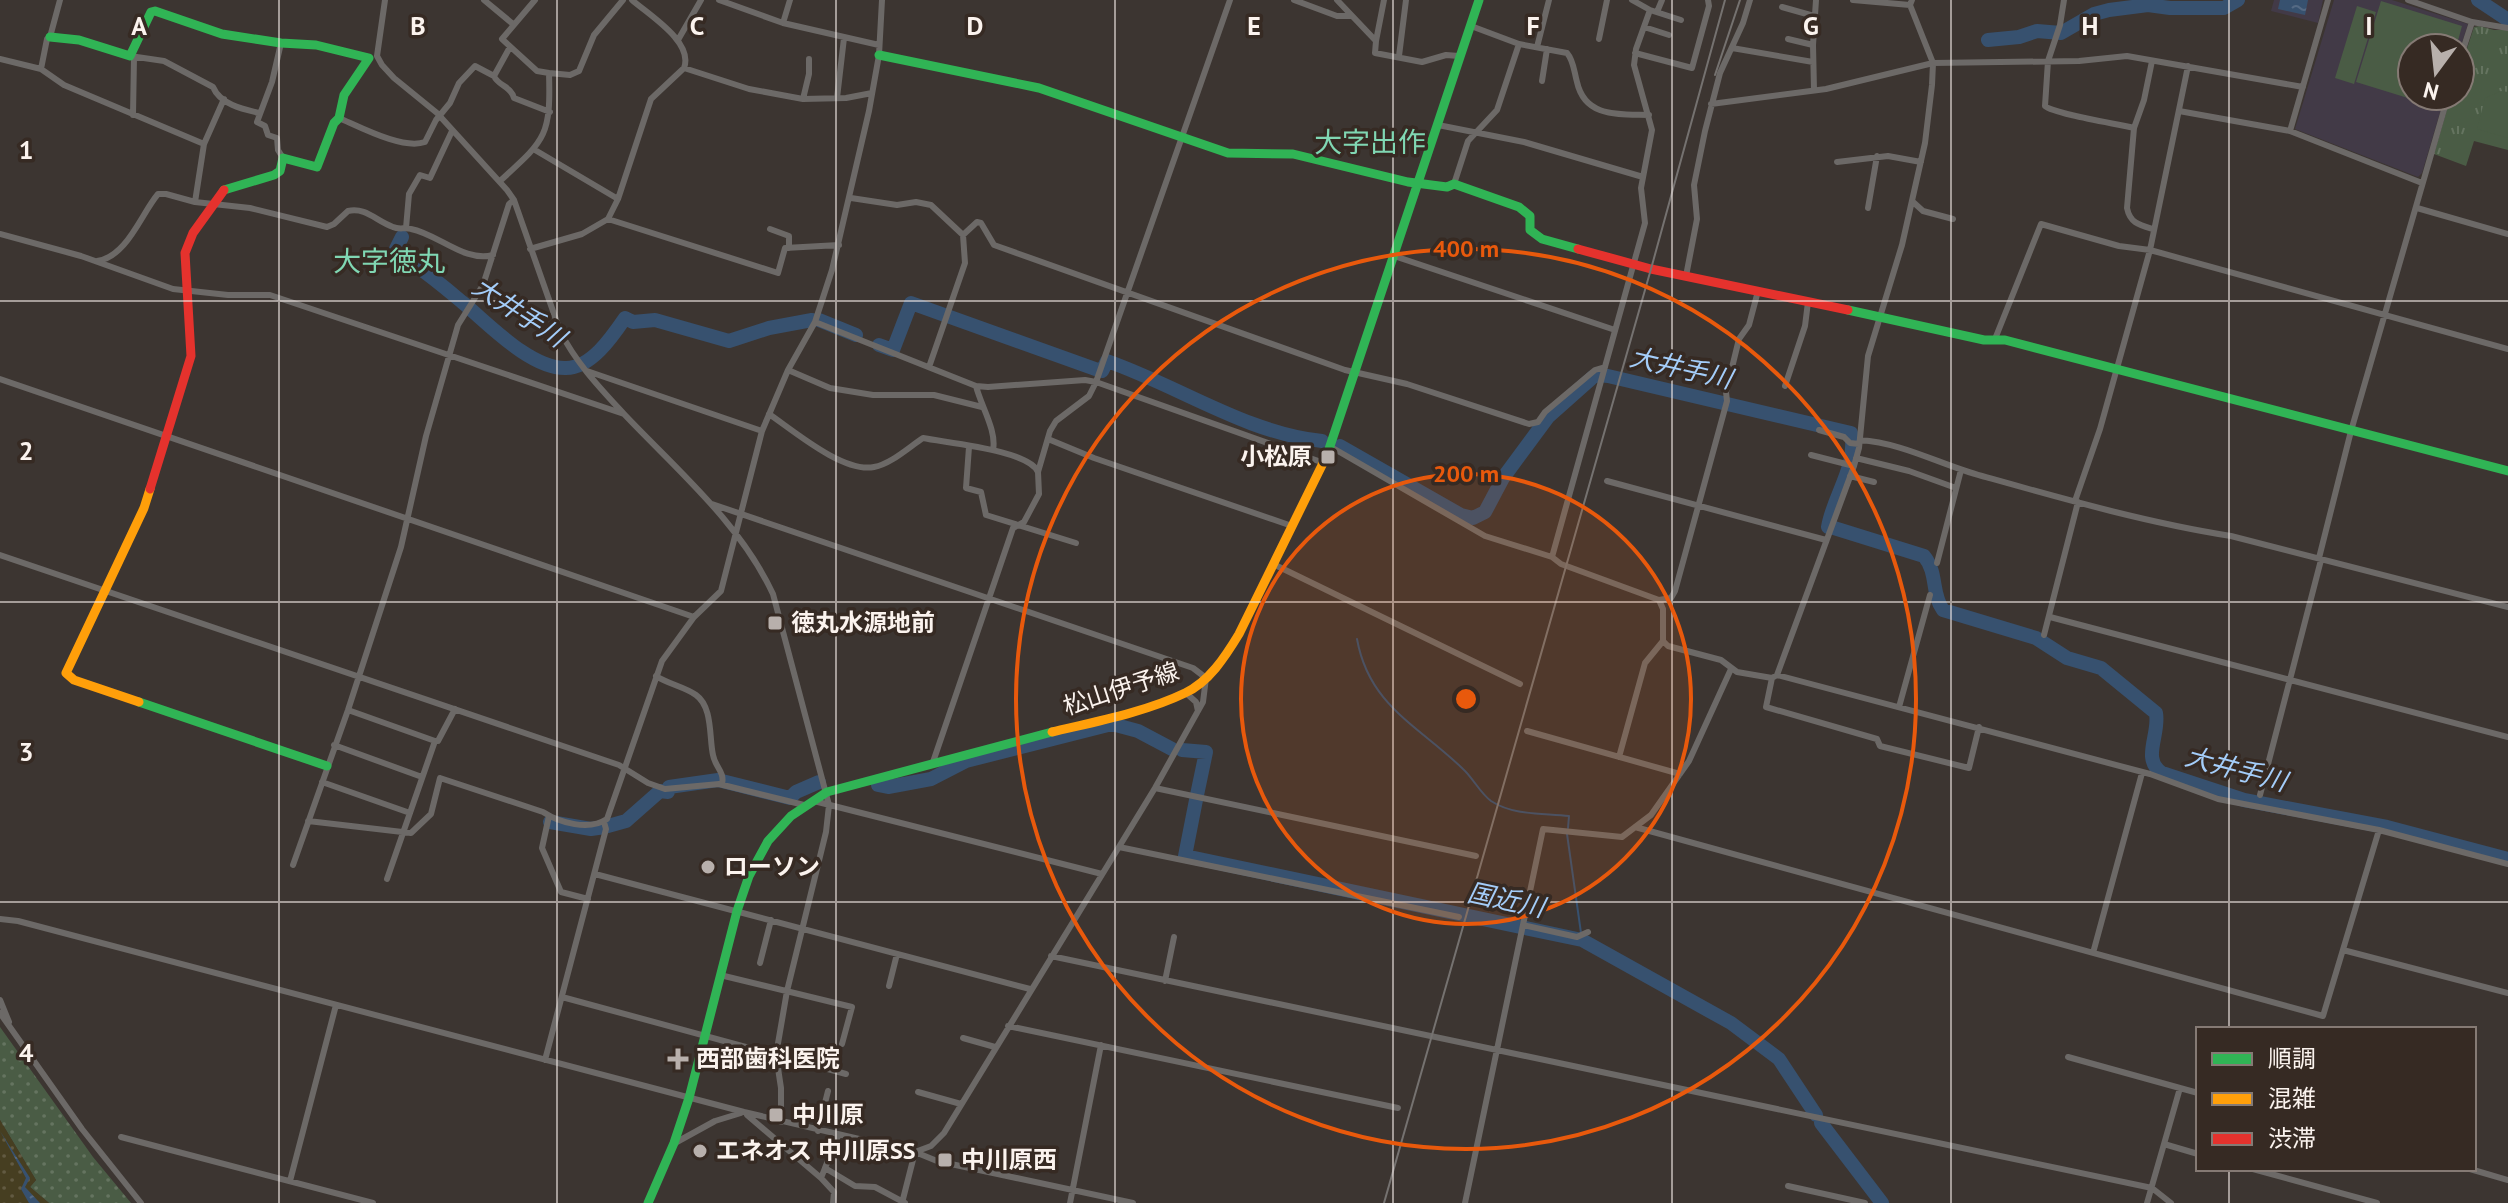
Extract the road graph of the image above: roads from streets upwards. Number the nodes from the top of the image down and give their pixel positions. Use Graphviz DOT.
graph roads {
  1 [pos="60,0"];
  2 [pos="385,0"];
  3 [pos="484,0"];
  4 [pos="535,0"];
  5 [pos="623,0"];
  6 [pos="632,0"];
  7 [pos="701,0"];
  8 [pos="719,0"];
  9 [pos="790,0"];
  10 [pos="882,0"];
  11 [pos="1230,0"];
  12 [pos="1294,0"];
  13 [pos="1337,0"];
  14 [pos="1384,0"];
  15 [pos="1406,0"];
  16 [pos="1479,0"];
  17 [pos="1537,0"];
  18 [pos="1607,0"];
  19 [pos="1632,0"];
  20 [pos="1662,0"];
  21 [pos="1708,0"];
  22 [pos="1750,0"];
  23 [pos="1816,0"];
  24 [pos="1853,0"];
  25 [pos="2064,0"];
  26 [pos="2328,0"];
  27 [pos="2411,1"];
  28 [pos="1548,2"];
  29 [pos="1911,2"];
  30 [pos="1782,7"];
  31 [pos="1653,11"];
  32 [pos="1350,16"];
  33 [pos="1814,16"];
  34 [pos="1681,20"];
  35 [pos="2472,22"];
  36 [pos="783,23"];
  37 [pos="1592,23"];
  38 [pos="513,24"];
  39 [pos="1602,25"];
  40 [pos="1469,26"];
  41 [pos="1644,27"];
  42 [pos="2508,28"];
  43 [pos="2469,32"];
  44 [pos="1669,35"];
  45 [pos="50,37"];
  46 [pos="844,38"];
  47 [pos="1599,39"];
  48 [pos="1788,39"];
  49 [pos="678,40"];
  50 [pos="1376,41"];
  51 [pos="281,43"];
  52 [pos="1519,44"];
  53 [pos="1813,45"];
  54 [pos="510,47"];
  55 [pos="1537,47"];
  56 [pos="1732,48"];
  57 [pos="1547,49"];
  58 [pos="879,50"];
  59 [pos="1635,53"];
  60 [pos="132,56"];
  61 [pos="1399,56"];
  62 [pos="1459,56"];
  63 [pos="373,57"];
  64 [pos="0,59"];
  65 [pos="809,59"];
  66 [pos="2048,61"];
  67 [pos="2152,61"];
  68 [pos="1813,62"];
  69 [pos="1933,63"];
  70 [pos="2188,66"];
  71 [pos="684,68"];
  72 [pos="41,69"];
  73 [pos="549,73"];
  74 [pos="494,76"];
  75 [pos="1542,81"];
  76 [pos="2303,87"];
  77 [pos="1814,90"];
  78 [pos="872,93"];
  79 [pos="837,98"];
  80 [pos="224,99"];
  81 [pos="803,99"];
  82 [pos="1711,104"];
  83 [pos="2179,111"];
  84 [pos="550,112"];
  85 [pos="2443,112"];
  86 [pos="259,113"];
  87 [pos="133,115"];
  88 [pos="1649,115"];
  89 [pos="439,117"];
  90 [pos="339,118"];
  91 [pos="1437,125"];
  92 [pos="2134,128"];
  93 [pos="452,131"];
  94 [pos="2290,131"];
  95 [pos="1478,132"];
  96 [pos="1182,138"];
  97 [pos="204,144"];
  98 [pos="535,150"];
  99 [pos="1877,156"];
  100 [pos="283,158"];
  101 [pos="1837,162"];
  102 [pos="1921,162"];
  103 [pos="1643,177"];
  104 [pos="500,181"];
  105 [pos="1418,183"];
  106 [pos="2422,183"];
  107 [pos="1454,184"];
  108 [pos="851,198"];
  109 [pos="618,199"];
  110 [pos="514,200"];
  111 [pos="1912,201"];
  112 [pos="195,202"];
  113 [pos="216,204"];
  114 [pos="1868,208"];
  115 [pos="2417,208"];
  116 [pos="608,219"];
  117 [pos="1953,219"];
  118 [pos="406,228"];
  119 [pos="770,229"];
  120 [pos="2153,229"];
  121 [pos="0,234"];
  122 [pos="2508,234"];
  123 [pos="963,235"];
  124 [pos="839,245"];
  125 [pos="789,248"];
  126 [pos="530,249"];
  127 [pos="2150,250"];
  128 [pos="493,255"];
  129 [pos="1394,256"];
  130 [pos="93,261"];
  131 [pos="1635,265"];
  132 [pos="1686,276"];
  133 [pos="1758,291"];
  134 [pos="187,292"];
  135 [pos="1128,293"];
  136 [pos="1808,302"];
  137 [pos="2385,315"];
  138 [pos="1879,316"];
  139 [pos="815,322"];
  140 [pos="1615,330"];
  141 [pos="1995,339"];
  142 [pos="2508,349"];
  143 [pos="449,355"];
  144 [pos="929,367"];
  145 [pos="788,370"];
  146 [pos="586,371"];
  147 [pos="1356,371"];
  148 [pos="2115,371"];
  149 [pos="1604,372"];
  150 [pos="0,379"];
  151 [pos="1096,382"];
  152 [pos="976,386"];
  153 [pos="1785,386"];
  154 [pos="982,407"];
  155 [pos="769,414"];
  156 [pos="626,415"];
  157 [pos="1819,430"];
  158 [pos="762,431"];
  159 [pos="2351,431"];
  160 [pos="168,436"];
  161 [pos="1048,439"];
  162 [pos="1857,443"];
  163 [pos="969,447"];
  164 [pos="1331,447"];
  165 [pos="993,450"];
  166 [pos="1811,455"];
  167 [pos="1856,458"];
  168 [pos="1324,463"];
  169 [pos="1851,466"];
  170 [pos="1961,470"];
  171 [pos="2508,471"];
  172 [pos="1038,472"];
  173 [pos="1850,476"];
  174 [pos="1607,481"];
  175 [pos="1874,482"];
  176 [pos="1956,488"];
  177 [pos="2076,501"];
  178 [pos="708,503"];
  179 [pos="1699,506"];
  180 [pos="741,513"];
  181 [pos="408,518"];
  182 [pos="1021,524"];
  183 [pos="1292,526"];
  184 [pos="736,532"];
  185 [pos="1826,540"];
  186 [pos="1076,543"];
  187 [pos="0,555"];
  188 [pos="1552,557"];
  189 [pos="2320,559"];
  190 [pos="1937,563"];
  191 [pos="1273,564"];
  192 [pos="104,590"];
  193 [pos="1930,595"];
  194 [pos="989,599"];
  195 [pos="1659,600"];
  196 [pos="2508,607"];
  197 [pos="694,617"];
  198 [pos="2050,617"];
  199 [pos="2044,635"];
  200 [pos="1663,641"];
  201 [pos="1731,669"];
  202 [pos="357,676"];
  203 [pos="656,676"];
  204 [pos="1774,677"];
  205 [pos="1206,678"];
  206 [pos="2291,680"];
  207 [pos="1520,684"];
  208 [pos="1186,693"];
  209 [pos="1899,707"];
  210 [pos="455,709"];
  211 [pos="348,710"];
  212 [pos="1198,711"];
  213 [pos="1979,727"];
  214 [pos="1527,731"];
  215 [pos="2508,737"];
  216 [pos="435,741"];
  217 [pos="334,745"];
  218 [pos="1619,757"];
  219 [pos="933,762"];
  220 [pos="327,766"];
  221 [pos="625,769"];
  222 [pos="2142,773"];
  223 [pos="1680,774"];
  224 [pos="422,777"];
  225 [pos="322,782"];
  226 [pos="723,782"];
  227 [pos="1155,788"];
  228 [pos="827,792"];
  229 [pos="2260,795"];
  230 [pos="808,802"];
  231 [pos="829,805"];
  232 [pos="410,813"];
  233 [pos="549,816"];
  234 [pos="308,821"];
  235 [pos="604,822"];
  236 [pos="1635,827"];
  237 [pos="2379,830"];
  238 [pos="403,832"];
  239 [pos="1119,847"];
  240 [pos="1476,856"];
  241 [pos="2508,864"];
  242 [pos="293,865"];
  243 [pos="595,874"];
  244 [pos="1102,874"];
  245 [pos="387,879"];
  246 [pos="588,899"];
  247 [pos="737,911"];
  248 [pos="1459,917"];
  249 [pos="0,919"];
  250 [pos="771,920"];
  251 [pos="1523,925"];
  252 [pos="804,929"];
  253 [pos="1588,932"];
  254 [pos="1174,937"];
  255 [pos="2343,950"];
  256 [pos="2093,953"];
  257 [pos="897,954"];
  258 [pos="1051,956"];
  259 [pos="760,963"];
  260 [pos="720,975"];
  261 [pos="1165,981"];
  262 [pos="889,986"];
  263 [pos="1030,989"];
  264 [pos="787,991"];
  265 [pos="2508,993"];
  266 [pos="562,997"];
  267 [pos="0,1000"];
  268 [pos="336,1005"];
  269 [pos="0,1013"];
  270 [pos="1008,1026"];
  271 [pos="11,1028"];
  272 [pos="705,1035"];
  273 [pos="963,1038"];
  274 [pos="842,1044"];
  275 [pos="1101,1045"];
  276 [pos="995,1047"];
  277 [pos="1496,1051"];
  278 [pos="776,1055"];
  279 [pos="2068,1057"];
  280 [pos="545,1060"];
  281 [pos="846,1074"];
  282 [pos="2180,1088"];
  283 [pos="828,1091"];
  284 [pos="918,1092"];
  285 [pos="2196,1092"];
  286 [pos="689,1098"];
  287 [pos="961,1104"];
  288 [pos="1398,1108"];
  289 [pos="744,1112"];
  290 [pos="781,1122"];
  291 [pos="818,1131"];
  292 [pos="838,1136"];
  293 [pos="121,1137"];
  294 [pos="674,1143"];
  295 [pos="2164,1144"];
  296 [pos="915,1152"];
  297 [pos="2196,1153"];
  298 [pos="825,1168"];
  299 [pos="2260,1171"];
  300 [pos="2476,1171"];
  301 [pos="821,1178"];
  302 [pos="2508,1180"];
  303 [pos="290,1181"];
  304 [pos="1788,1186"];
  305 [pos="2152,1188"];
  306 [pos="1072,1190"];
  307 [pos="141,1203"];
  308 [pos="373,1203"];
  309 [pos="648,1203"];
  310 [pos="833,1203"];
  311 [pos="903,1203"];
  312 [pos="1070,1203"];
  313 [pos="1133,1203"];
  314 [pos="1465,1203"];
  315 [pos="1865,1203"];
  316 [pos="2147,1203"];
  317 [pos="2171,1203"];
  318 [pos="2377,1203"];
  1 -- 45 [label="street"];
  2 -- 63 [label="street"];
  3 -- 38 [label="street"];
  4 -- 38 [label="street"];
  5 -- 73 [label="street"];
  6 -- 49 [label="street"];
  7 -- 49 [label="street"];
  8 -- 36 [label="street"];
  9 -- 36 [label="street"];
  10 -- 58 [label="street"];
  11 -- 96 [label="street"];
  12 -- 32 [label="street"];
  13 -- 32 [label="street"];
  14 -- 50 [label="street"];
  15 -- 61 [label="street"];
  16 -- 40 [label="street, 松山伊予線"];
  17 -- 28 [label="street"];
  18 -- 39 [label="street"];
  19 -- 31 [label="street"];
  20 -- 31 [label="street"];
  21 -- 59 [label="street"];
  22 -- 56 [label="street"];
  23 -- 33 [label="street"];
  24 -- 29 [label="street"];
  25 -- 66 [label="street"];
  26 -- 76 [label="street"];
  27 -- 35 [label="street"];
  28 -- 55 [label="street"];
  29 -- 69 [label="street"];
  30 -- 33 [label="street"];
  31 -- 34 [label="street"];
  31 -- 41 [label="street"];
  32 -- 50 [label="street"];
  33 -- 53 [label="street"];
  35 -- 42 [label="street"];
  35 -- 43 [label="street"];
  36 -- 46 [label="street"];
  37 -- 39 [label="street"];
  38 -- 54 [label="street"];
  39 -- 47 [label="street"];
  40 -- 52 [label="street"];
  40 -- 62 [label="street, 松山伊予線"];
  41 -- 44 [label="street"];
  41 -- 59 [label="street"];
  45 -- 60 [label="street"];
  45 -- 72 [label="street"];
  46 -- 58 [label="street"];
  46 -- 79 [label="street"];
  48 -- 53 [label="street"];
  49 -- 71 [label="street"];
  50 -- 61 [label="street"];
  51 -- 60 [label="street"];
  51 -- 63 [label="street"];
  51 -- 86 [label="street"];
  52 -- 55 [label="street"];
  52 -- 95 [label="street"];
  53 -- 68 [label="street"];
  54 -- 73 [label="street"];
  54 -- 74 [label="street"];
  55 -- 57 [label="street"];
  56 -- 68 [label="street"];
  56 -- 82 [label="street"];
  57 -- 75 [label="street"];
  57 -- 88 [label="street"];
  58 -- 78 [label="street"];
  58 -- 96 [label="street"];
  59 -- 88 [label="street"];
  60 -- 80 [label="street"];
  60 -- 87 [label="street"];
  61 -- 62 [label="street"];
  62 -- 91 [label="street, 松山伊予線"];
  63 -- 89 [label="street"];
  63 -- 90 [label="street"];
  64 -- 72 [label="street"];
  65 -- 81 [label="street"];
  66 -- 67 [label="street"];
  66 -- 69 [label="street"];
  66 -- 92 [label="street"];
  67 -- 70 [label="street"];
  67 -- 92 [label="street"];
  68 -- 77 [label="street"];
  69 -- 77 [label="street"];
  69 -- 102 [label="street"];
  70 -- 76 [label="street"];
  70 -- 83 [label="street"];
  71 -- 81 [label="street"];
  71 -- 109 [label="street"];
  72 -- 87 [label="street"];
  73 -- 84 [label="street"];
  74 -- 84 [label="street"];
  74 -- 89 [label="street"];
  76 -- 94 [label="street"];
  77 -- 82 [label="street"];
  78 -- 79 [label="street"];
  78 -- 108 [label="street"];
  79 -- 81 [label="street"];
  80 -- 86 [label="street"];
  80 -- 97 [label="street"];
  82 -- 132 [label="street"];
  83 -- 94 [label="street"];
  83 -- 120 [label="street"];
  84 -- 98 [label="street"];
  85 -- 106 [label="street"];
  86 -- 100 [label="street"];
  87 -- 97 [label="street"];
  88 -- 103 [label="street"];
  89 -- 90 [label="street"];
  89 -- 93 [label="street"];
  90 -- 100 [label="street"];
  91 -- 95 [label="street"];
  91 -- 105 [label="street, 松山伊予線"];
  92 -- 120 [label="street"];
  93 -- 104 [label="street"];
  93 -- 118 [label="street"];
  94 -- 106 [label="street"];
  95 -- 103 [label="street"];
  95 -- 107 [label="street"];
  96 -- 105 [label="street"];
  96 -- 135 [label="street"];
  97 -- 112 [label="street"];
  98 -- 104 [label="street"];
  98 -- 109 [label="street"];
  99 -- 101 [label="street"];
  99 -- 102 [label="street"];
  99 -- 114 [label="street"];
  100 -- 113 [label="street"];
  102 -- 111 [label="street"];
  103 -- 131 [label="street"];
  104 -- 110 [label="street"];
  105 -- 107 [label="street"];
  105 -- 129 [label="street, 松山伊予線"];
  106 -- 115 [label="street"];
  107 -- 131 [label="street"];
  108 -- 123 [label="street"];
  108 -- 124 [label="street"];
  109 -- 116 [label="street"];
  110 -- 126 [label="street"];
  110 -- 128 [label="street"];
  111 -- 117 [label="street"];
  111 -- 138 [label="street"];
  112 -- 113 [label="street"];
  112 -- 130 [label="street"];
  113 -- 118 [label="street"];
  113 -- 134 [label="street"];
  115 -- 122 [label="street"];
  115 -- 137 [label="street"];
  116 -- 125 [label="street"];
  116 -- 126 [label="street"];
  118 -- 128 [label="street"];
  119 -- 125 [label="street"];
  120 -- 127 [label="street"];
  121 -- 130 [label="street"];
  123 -- 135 [label="street"];
  123 -- 144 [label="street"];
  124 -- 125 [label="street"];
  124 -- 139 [label="street"];
  126 -- 146 [label="street"];
  127 -- 137 [label="street"];
  127 -- 141 [label="street"];
  127 -- 148 [label="street"];
  128 -- 143 [label="street"];
  129 -- 140 [label="street"];
  129 -- 147 [label="street, 松山伊予線"];
  130 -- 134 [label="street"];
  131 -- 132 [label="street"];
  131 -- 140 [label="street"];
  132 -- 133 [label="street"];
  133 -- 136 [label="street"];
  133 -- 179 [label="street"];
  134 -- 143 [label="street"];
  134 -- 160 [label="street"];
  135 -- 147 [label="street"];
  135 -- 151 [label="street"];
  136 -- 138 [label="street"];
  136 -- 153 [label="street"];
  137 -- 142 [label="street"];
  137 -- 159 [label="street"];
  138 -- 141 [label="street"];
  138 -- 162 [label="street"];
  139 -- 144 [label="street"];
  139 -- 145 [label="street"];
  140 -- 149 [label="street"];
  141 -- 148 [label="street"];
  143 -- 156 [label="street"];
  143 -- 181 [label="street"];
  144 -- 152 [label="street"];
  145 -- 154 [label="street"];
  145 -- 155 [label="street"];
  146 -- 156 [label="street"];
  146 -- 158 [label="street"];
  147 -- 149 [label="street"];
  147 -- 164 [label="street, 松山伊予線"];
  148 -- 159 [label="street"];
  148 -- 177 [label="street"];
  149 -- 188 [label="street"];
  150 -- 160 [label="street"];
  151 -- 152 [label="street"];
  151 -- 161 [label="street"];
  151 -- 168 [label="street"];
  152 -- 154 [label="street"];
  154 -- 165 [label="street"];
  155 -- 158 [label="street"];
  155 -- 163 [label="street"];
  156 -- 178 [label="street"];
  157 -- 162 [label="street"];
  158 -- 180 [label="street"];
  159 -- 171 [label="street"];
  159 -- 189 [label="street"];
  160 -- 181 [label="street"];
  160 -- 192 [label="street"];
  161 -- 172 [label="street"];
  161 -- 183 [label="street"];
  162 -- 167 [label="street"];
  162 -- 170 [label="street"];
  163 -- 165 [label="street"];
  163 -- 182 [label="street"];
  164 -- 168 [label="street, 松山伊予線"];
  164 -- 188 [label="street"];
  165 -- 172 [label="street"];
  166 -- 169 [label="street"];
  167 -- 169 [label="street"];
  167 -- 176 [label="street"];
  168 -- 183 [label="street, 松山伊予線"];
  169 -- 173 [label="street"];
  170 -- 176 [label="street"];
  170 -- 177 [label="street"];
  172 -- 182 [label="street"];
  173 -- 175 [label="street"];
  173 -- 185 [label="street"];
  174 -- 179 [label="street"];
  176 -- 190 [label="street"];
  177 -- 189 [label="street"];
  177 -- 198 [label="street"];
  178 -- 180 [label="street"];
  178 -- 184 [label="street"];
  179 -- 185 [label="street"];
  179 -- 195 [label="street"];
  180 -- 184 [label="street"];
  180 -- 194 [label="street"];
  181 -- 197 [label="street"];
  181 -- 202 [label="street"];
  182 -- 186 [label="street"];
  182 -- 194 [label="street"];
  183 -- 191 [label="street, 松山伊予線"];
  184 -- 197 [label="street"];
  184 -- 228 [label="street"];
  185 -- 204 [label="street"];
  187 -- 192 [label="street"];
  188 -- 195 [label="street"];
  189 -- 196 [label="street"];
  189 -- 206 [label="street"];
  191 -- 205 [label="street, 松山伊予線"];
  191 -- 207 [label="street"];
  192 -- 202 [label="street"];
  192 -- 220 [label="street"];
  193 -- 209 [label="street"];
  194 -- 205 [label="street"];
  194 -- 219 [label="street"];
  195 -- 200 [label="street"];
  197 -- 203 [label="street"];
  198 -- 199 [label="street"];
  198 -- 206 [label="street"];
  200 -- 201 [label="street"];
  200 -- 218 [label="street"];
  201 -- 204 [label="street"];
  201 -- 223 [label="street"];
  202 -- 210 [label="street"];
  202 -- 211 [label="street"];
  203 -- 221 [label="street"];
  203 -- 226 [label="street"];
  204 -- 209 [label="street"];
  204 -- 213 [label="street"];
  205 -- 208 [label="street, 松山伊予線"];
  205 -- 212 [label="street"];
  206 -- 215 [label="street"];
  206 -- 229 [label="street"];
  208 -- 212 [label="street"];
  208 -- 219 [label="street, 松山伊予線"];
  209 -- 213 [label="street"];
  210 -- 216 [label="street"];
  210 -- 221 [label="street"];
  211 -- 216 [label="street"];
  211 -- 217 [label="street"];
  212 -- 227 [label="street"];
  213 -- 222 [label="street"];
  214 -- 218 [label="street"];
  216 -- 224 [label="street"];
  217 -- 220 [label="street"];
  217 -- 224 [label="street"];
  218 -- 223 [label="street"];
  219 -- 228 [label="street, 松山伊予線"];
  220 -- 225 [label="street"];
  221 -- 226 [label="street"];
  221 -- 235 [label="street"];
  222 -- 237 [label="street"];
  222 -- 256 [label="street"];
  223 -- 236 [label="street"];
  224 -- 232 [label="street"];
  225 -- 232 [label="street"];
  225 -- 234 [label="street"];
  226 -- 230 [label="street"];
  227 -- 239 [label="street"];
  227 -- 240 [label="street"];
  228 -- 230 [label="street, 松山伊予線"];
  228 -- 231 [label="street"];
  230 -- 231 [label="street"];
  230 -- 247 [label="street, 松山伊予線"];
  231 -- 244 [label="street"];
  231 -- 252 [label="street"];
  232 -- 238 [label="street"];
  233 -- 235 [label="street"];
  233 -- 238 [label="street"];
  233 -- 246 [label="street"];
  234 -- 238 [label="street"];
  234 -- 242 [label="street"];
  235 -- 243 [label="street"];
  236 -- 251 [label="street"];
  236 -- 256 [label="street"];
  237 -- 241 [label="street"];
  237 -- 255 [label="street"];
  238 -- 245 [label="street"];
  239 -- 244 [label="street"];
  239 -- 248 [label="street"];
  243 -- 246 [label="street"];
  243 -- 247 [label="street"];
  244 -- 258 [label="street"];
  246 -- 266 [label="street"];
  247 -- 250 [label="street"];
  247 -- 260 [label="street, 松山伊予線"];
  249 -- 268 [label="street"];
  250 -- 252 [label="street"];
  250 -- 259 [label="street"];
  251 -- 253 [label="street"];
  251 -- 277 [label="street"];
  252 -- 257 [label="street"];
  252 -- 264 [label="street"];
  254 -- 261 [label="street"];
  255 -- 256 [label="street"];
  255 -- 265 [label="street"];
  257 -- 262 [label="street"];
  257 -- 263 [label="street"];
  258 -- 261 [label="street"];
  258 -- 263 [label="street"];
  260 -- 264 [label="street"];
  260 -- 272 [label="street, 松山伊予線"];
  261 -- 277 [label="street"];
  263 -- 270 [label="street"];
  264 -- 274 [label="street"];
  264 -- 278 [label="street"];
  266 -- 272 [label="street"];
  266 -- 280 [label="street"];
  267 -- 271 [label="street"];
  268 -- 280 [label="street"];
  268 -- 303 [label="street"];
  269 -- 271 [label="street"];
  270 -- 275 [label="street"];
  270 -- 276 [label="street"];
  271 -- 307 [label="street"];
  272 -- 278 [label="street"];
  272 -- 286 [label="street, 松山伊予線"];
  273 -- 276 [label="street"];
  275 -- 288 [label="street"];
  275 -- 306 [label="street"];
  276 -- 287 [label="street"];
  277 -- 305 [label="street"];
  277 -- 314 [label="street"];
  278 -- 281 [label="street"];
  278 -- 290 [label="street"];
  279 -- 282 [label="street"];
  280 -- 286 [label="street"];
  282 -- 285 [label="street"];
  282 -- 295 [label="street"];
  283 -- 291 [label="street"];
  284 -- 287 [label="street"];
  286 -- 289 [label="street"];
  286 -- 294 [label="street, 松山伊予線"];
  287 -- 296 [label="street"];
  289 -- 290 [label="street"];
  289 -- 294 [label="street"];
  289 -- 301 [label="street"];
  290 -- 291 [label="street"];
  291 -- 292 [label="street"];
  292 -- 296 [label="street"];
  292 -- 298 [label="street"];
  293 -- 303 [label="street"];
  294 -- 309 [label="street, 松山伊予線"];
  295 -- 297 [label="street"];
  295 -- 305 [label="street"];
  296 -- 306 [label="street"];
  296 -- 311 [label="street"];
  298 -- 301 [label="street"];
  298 -- 311 [label="street"];
  299 -- 318 [label="street"];
  300 -- 302 [label="street"];
  301 -- 310 [label="street"];
  303 -- 308 [label="street"];
  304 -- 315 [label="street"];
  305 -- 316 [label="street"];
  305 -- 317 [label="street"];
  306 -- 312 [label="street"];
  306 -- 313 [label="street"];
}
